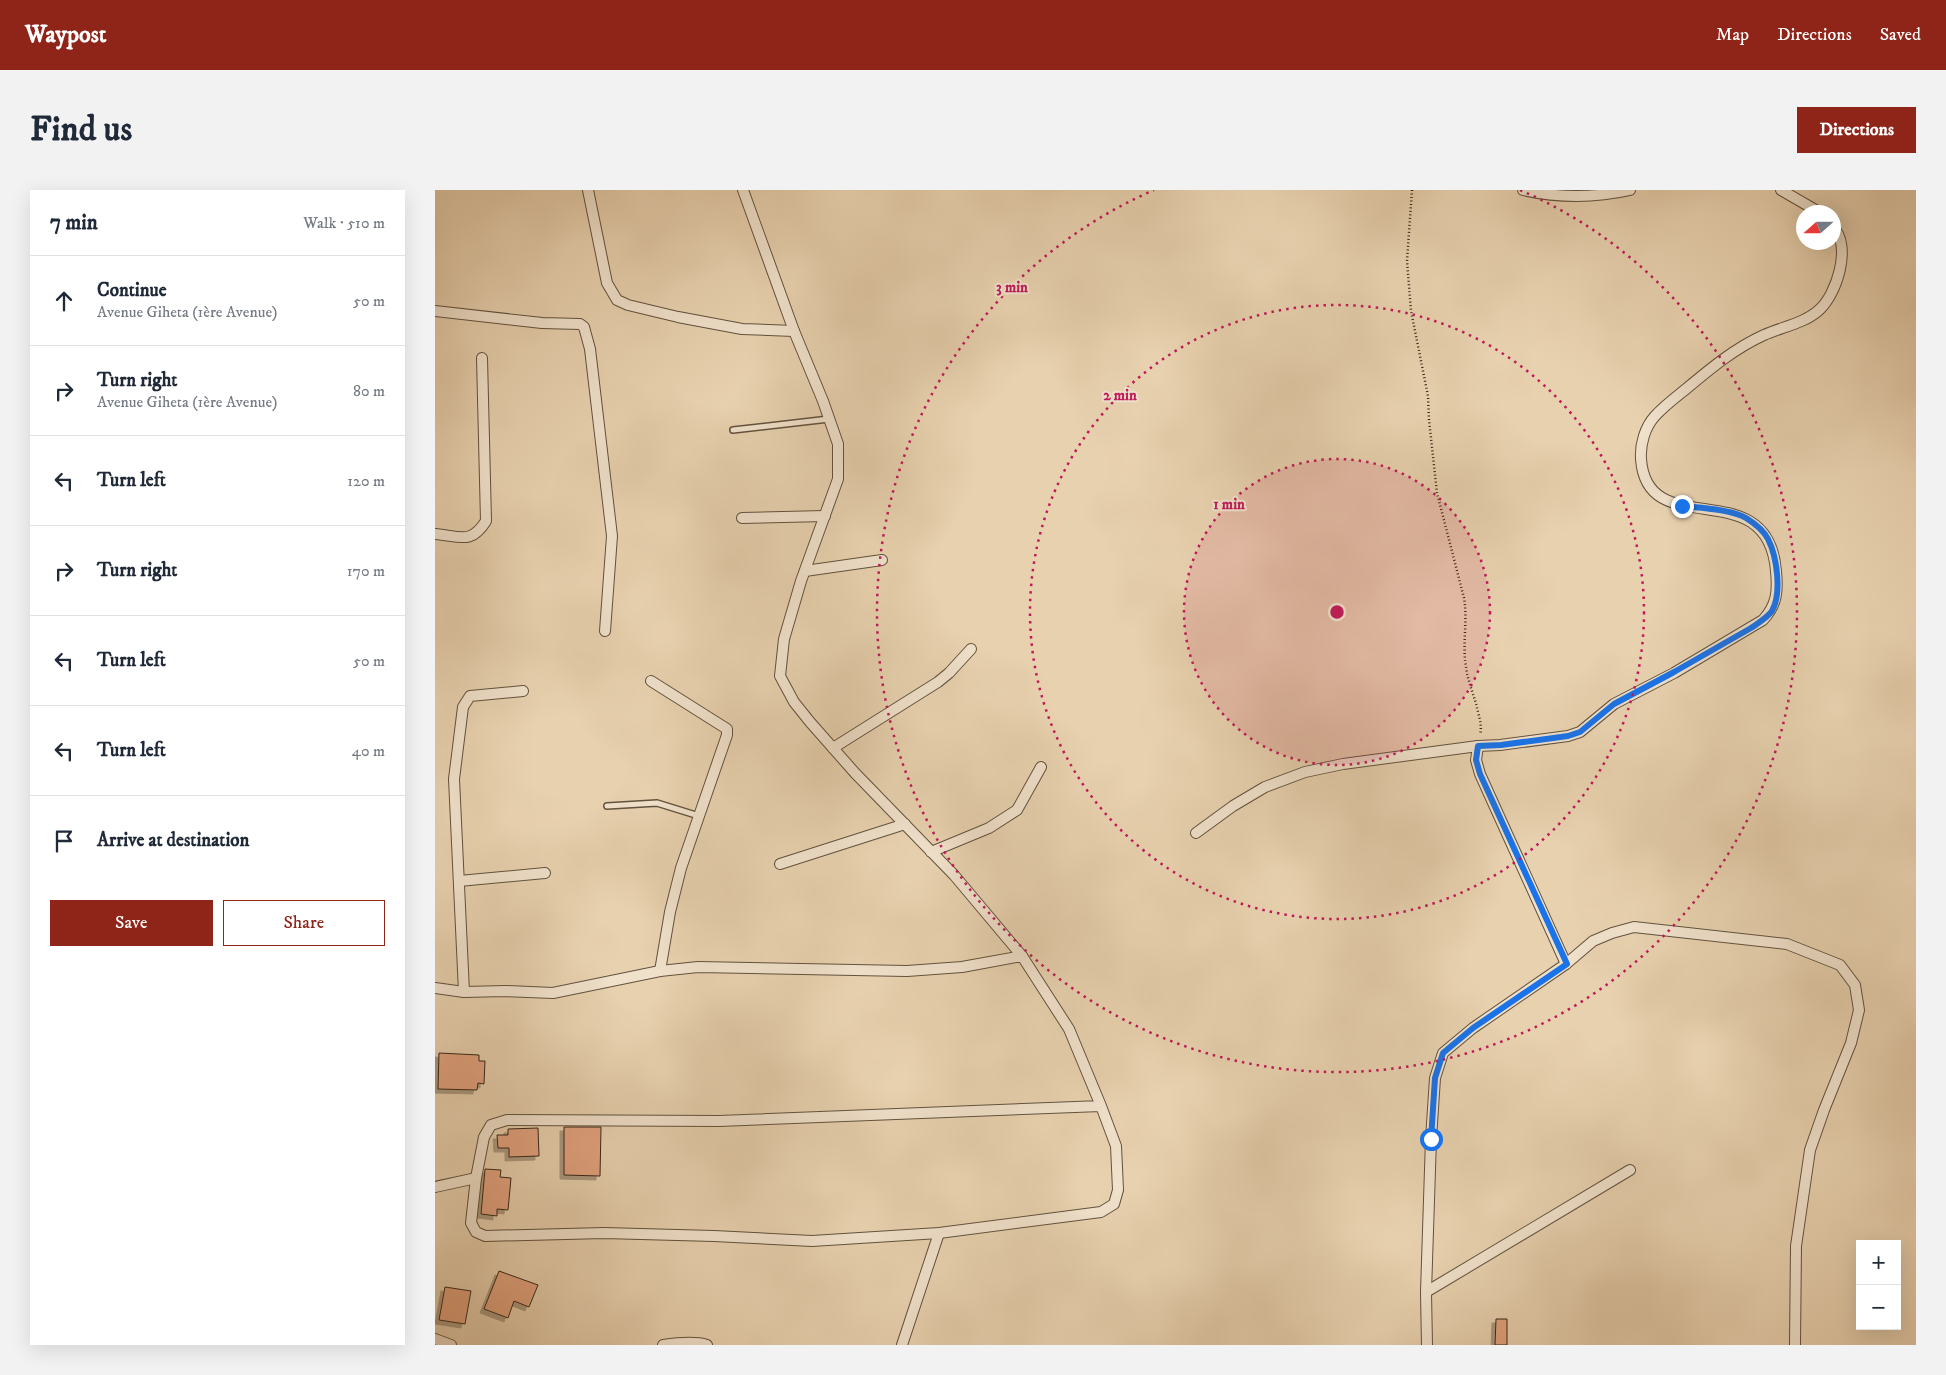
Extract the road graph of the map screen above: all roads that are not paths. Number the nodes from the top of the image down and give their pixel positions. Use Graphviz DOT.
graph roads {
  1 [pos="588,190"];
  2 [pos="743,190"];
  3 [pos="1523,190"];
  4 [pos="1630,190"];
  5 [pos="1781,190"];
  6 [pos="1807,205"];
  7 [pos="1841,243"];
  8 [pos="435,311"];
  9 [pos="794,331"];
  10 [pos="482,358"];
  11 [pos="829,419"];
  12 [pos="733,430"];
  13 [pos="825,516"];
  14 [pos="742,518"];
  15 [pos="435,534"];
  16 [pos="882,560"];
  17 [pos="805,571"];
  18 [pos="605,631"];
  19 [pos="971,649"];
  20 [pos="651,681"];
  21 [pos="523,692"];
  22 [pos="1478,746"];
  23 [pos="833,748"];
  24 [pos="1041,767"];
  25 [pos="607,806"];
  26 [pos="699,816"];
  27 [pos="905,824"];
  28 [pos="1196,833"];
  29 [pos="931,852"];
  30 [pos="780,864"];
  31 [pos="545,873"];
  32 [pos="459,881"];
  33 [pos="1022,956"];
  34 [pos="1567,964"];
  35 [pos="659,971"];
  36 [pos="435,988"];
  37 [pos="464,992"];
  38 [pos="1101,1106"];
  39 [pos="1630,1170"];
  40 [pos="476,1178"];
  41 [pos="435,1187"];
  42 [pos="939,1232"];
  43 [pos="1427,1292"];
  44 [pos="435,1339"];
  45 [pos="451,1345"];
  46 [pos="663,1345"];
  47 [pos="707,1345"];
  48 [pos="902,1345"];
  49 [pos="1427,1345"];
  50 [pos="1795,1345"];
  1 -- 9 [label="street"];
  2 -- 9 [label="street"];
  3 -- 4 [label="street"];
  5 -- 6 [label="street"];
  7 -- 22 [label="street"];
  8 -- 18 [label="street"];
  9 -- 11 [label="street"];
  10 -- 15 [label="street"];
  11 -- 12 [label="lane"];
  11 -- 13 [label="street"];
  13 -- 14 [label="street"];
  13 -- 17 [label="street"];
  16 -- 17 [label="street"];
  17 -- 23 [label="street"];
  19 -- 23 [label="street"];
  20 -- 26 [label="street"];
  21 -- 32 [label="street"];
  22 -- 28 [label="street"];
  22 -- 34 [label="street"];
  23 -- 27 [label="street"];
  24 -- 29 [label="street"];
  25 -- 26 [label="lane"];
  26 -- 35 [label="street"];
  27 -- 29 [label="street"];
  27 -- 30 [label="street"];
  29 -- 33 [label="street"];
  31 -- 32 [label="street"];
  32 -- 37 [label="street"];
  33 -- 35 [label="street"];
  33 -- 38 [label="street"];
  34 -- 43 [label="street"];
  34 -- 50 [label="street"];
  35 -- 37 [label="street"];
  36 -- 37 [label="street"];
  38 -- 40 [label="street"];
  38 -- 42 [label="street"];
  39 -- 43 [label="street"];
  40 -- 41 [label="street"];
  40 -- 42 [label="street"];
  42 -- 48 [label="street"];
  43 -- 49 [label="street"];
  44 -- 45 [label="street"];
  46 -- 47 [label="street"];
}
